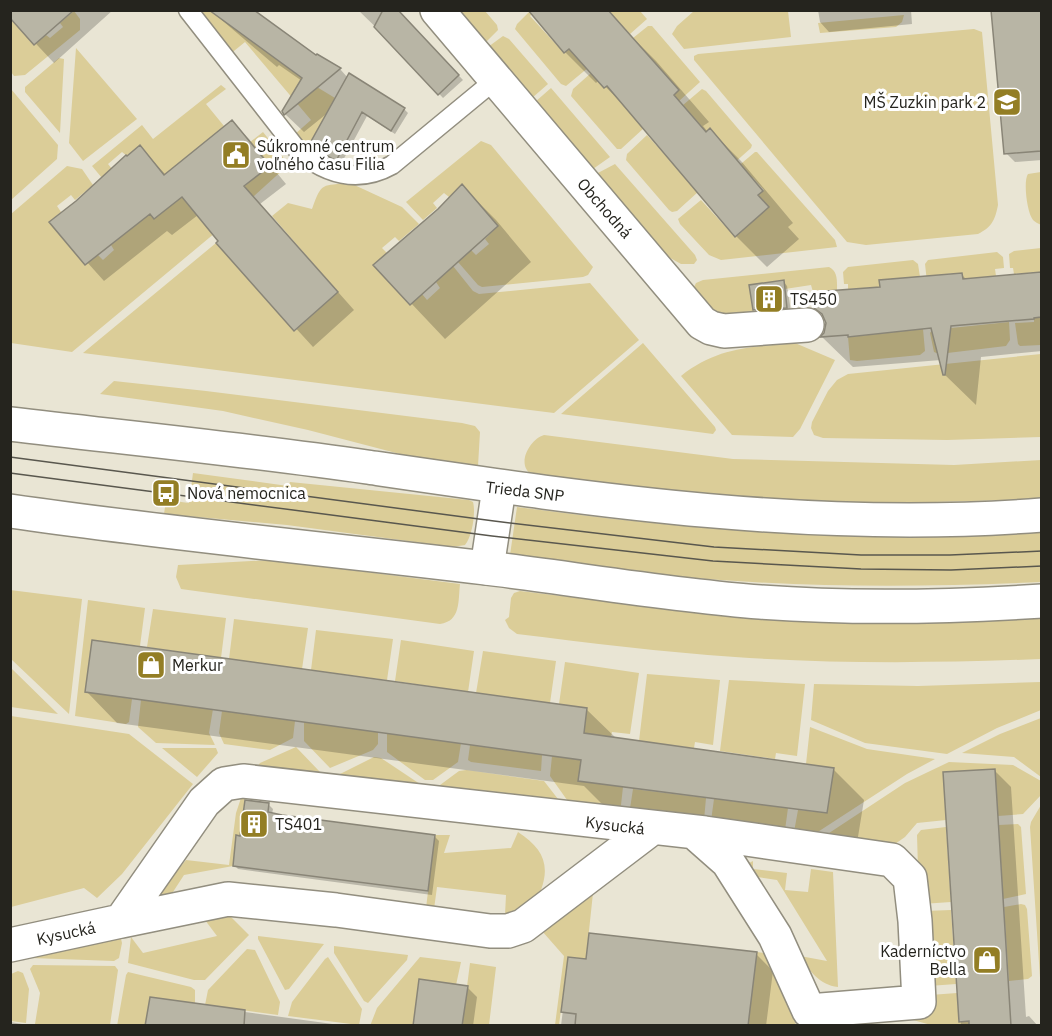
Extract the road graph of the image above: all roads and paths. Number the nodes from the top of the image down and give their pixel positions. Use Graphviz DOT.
graph roads {
  1 [pos="188,10"];
  2 [pos="437,10"];
  3 [pos="495,80"];
  4 [pos="807,325"];
  5 [pos="16,421"];
  6 [pos="499,488"];
  7 [pos="12,512"];
  8 [pos="1041,515"];
  9 [pos="487,568"];
  10 [pos="1041,601"];
  11 [pos="652,828"];
  12 [pos="694,832"];
  13 [pos="121,921"];
  14 [pos="10,945"];
  15 [pos="810,1018"];
  1 -- 3 [label="lane"];
  2 -- 3 [label="street, Obchodná"];
  3 -- 4 [label="street, Obchodná"];
  5 -- 6 [label="street, Trieda SNP"];
  6 -- 8 [label="street, Trieda SNP"];
  6 -- 9 [label="street"];
  7 -- 9 [label="street"];
  9 -- 10 [label="street"];
  11 -- 12 [label="street"];
  11 -- 13 [label="street, Kysucká"];
  11 -- 13 [label="street, Kysucká"];
  12 -- 15 [label="street"];
  12 -- 15 [label="street"];
  13 -- 14 [label="street, Kysucká"];
}
